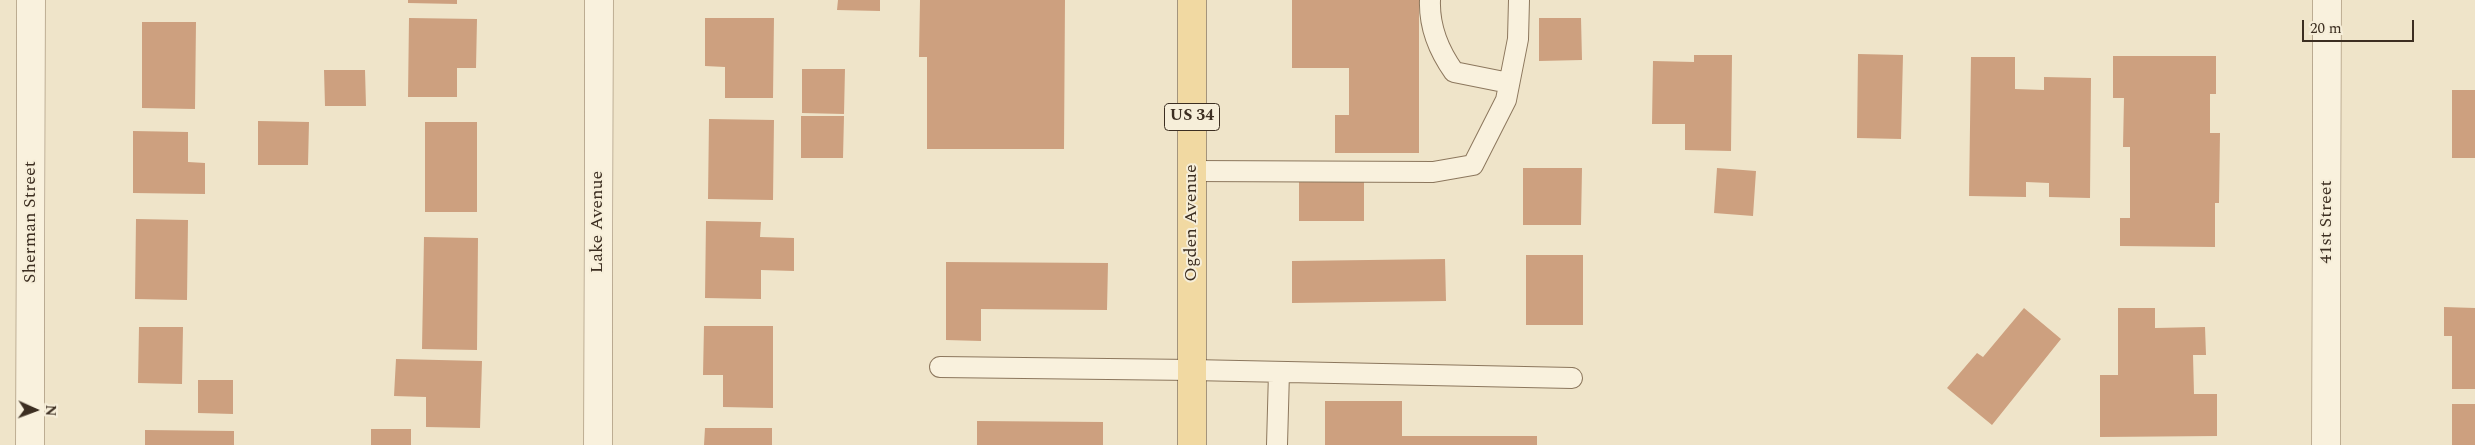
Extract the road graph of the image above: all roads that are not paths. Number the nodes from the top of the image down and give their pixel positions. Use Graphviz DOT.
graph roads {
  1 [pos="31,0"];
  2 [pos="599,0"];
  3 [pos="1192,0"];
  4 [pos="1430,0"];
  5 [pos="1519,0"];
  6 [pos="2327,0"];
  7 [pos="1509,83"];
  8 [pos="1192,172"];
  9 [pos="940,367"];
  10 [pos="1192,370"];
  11 [pos="1279,372"];
  12 [pos="1572,378"];
  13 [pos="30,445"];
  14 [pos="598,445"];
  15 [pos="1192,445"];
  16 [pos="1277,445"];
  17 [pos="2326,445"];
  1 -- 13 [label="street, Sherman Street"];
  2 -- 14 [label="street, Lake Avenue"];
  3 -- 8 [label="main road, Ogden Avenue / US 34"];
  4 -- 7 [label="lane"];
  5 -- 7 [label="lane"];
  6 -- 17 [label="street, 41st Street"];
  7 -- 8 [label="lane"];
  8 -- 10 [label="main road, Ogden Avenue / US 34"];
  9 -- 10 [label="lane"];
  10 -- 11 [label="lane"];
  10 -- 15 [label="main road, Ogden Avenue / US 34"];
  11 -- 12 [label="lane"];
  11 -- 16 [label="lane"];
}
